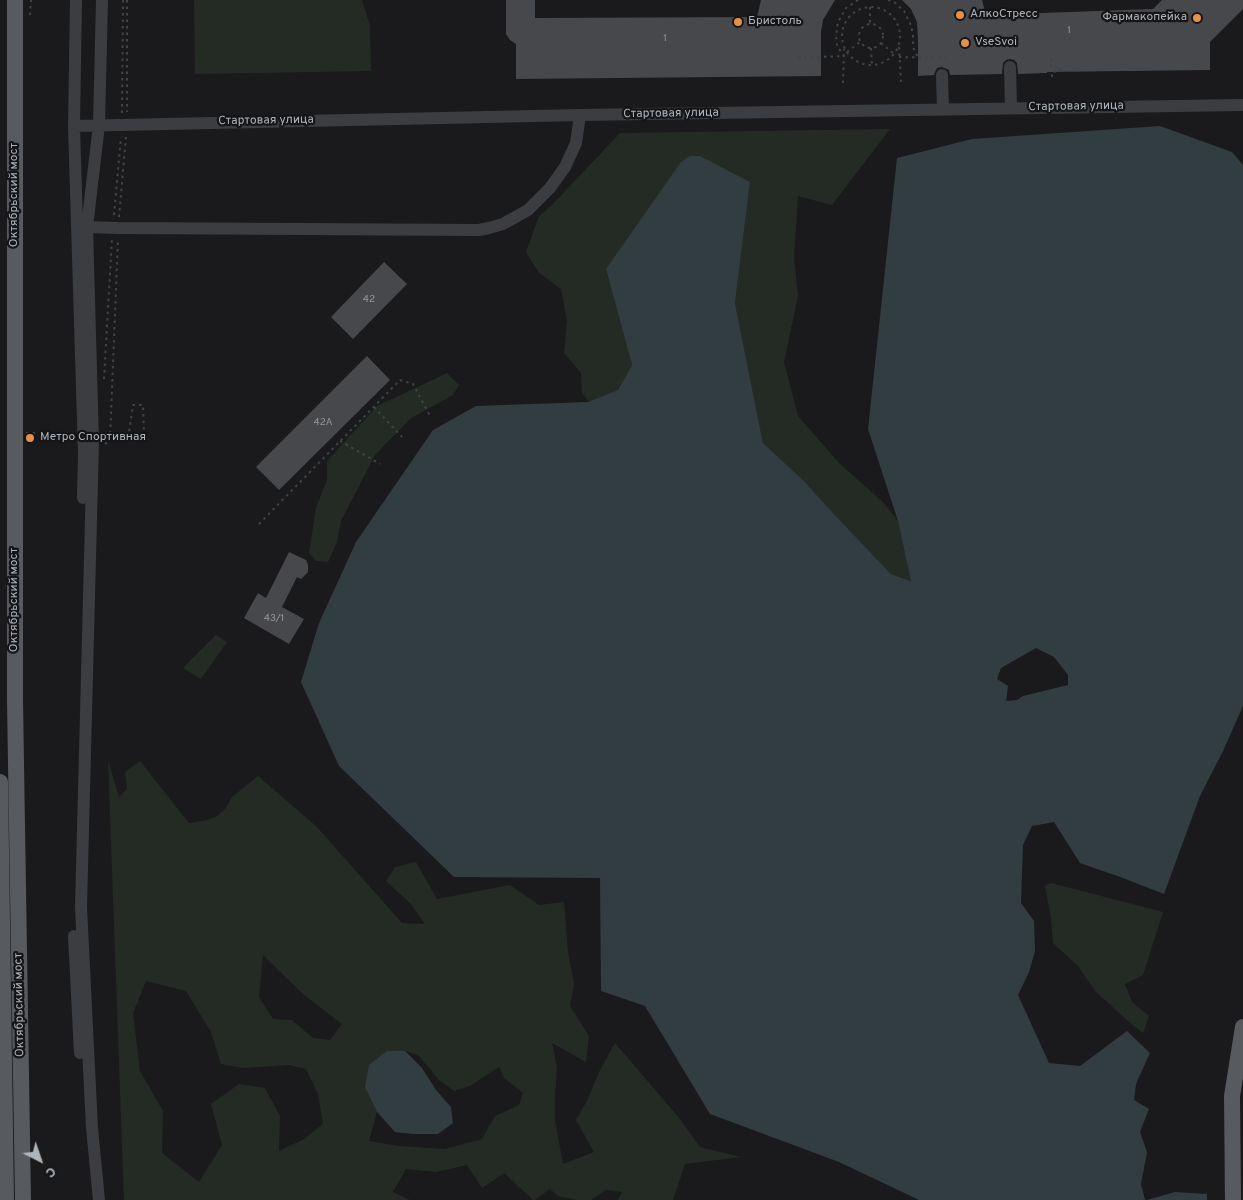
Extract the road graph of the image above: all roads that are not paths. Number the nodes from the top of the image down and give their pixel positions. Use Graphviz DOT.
graph roads {
  1 [pos="15,0"];
  2 [pos="76,0"];
  3 [pos="102,0"];
  4 [pos="1010,67"];
  5 [pos="942,75"];
  6 [pos="1243,105"];
  7 [pos="1010,108"];
  8 [pos="943,110"];
  9 [pos="580,115"];
  10 [pos="99,125"];
  11 [pos="74,126"];
  12 [pos="88,227"];
  13 [pos="0,782"];
  14 [pos="1243,1027"];
  15 [pos="6,1200"];
  16 [pos="24,1200"];
  17 [pos="92,1200"];
  18 [pos="99,1200"];
  19 [pos="1233,1200"];
  1 -- 16 [label="main road, Октябрьский мост"];
  2 -- 11 [label="street"];
  3 -- 10 [label="street"];
  4 -- 7 [label="street"];
  5 -- 8 [label="street"];
  6 -- 7 [label="street, Стартовая улица"];
  7 -- 8 [label="street, Стартовая улица"];
  8 -- 9 [label="street, Стартовая улица"];
  9 -- 10 [label="street, Стартовая улица"];
  9 -- 12 [label="street"];
  10 -- 11 [label="street, Стартовая улица"];
  10 -- 12 [label="street"];
  11 -- 17 [label="street"];
  12 -- 18 [label="street"];
  13 -- 15 [label="main road, Октябрьский мост"];
  14 -- 19 [label="main road"];
}
